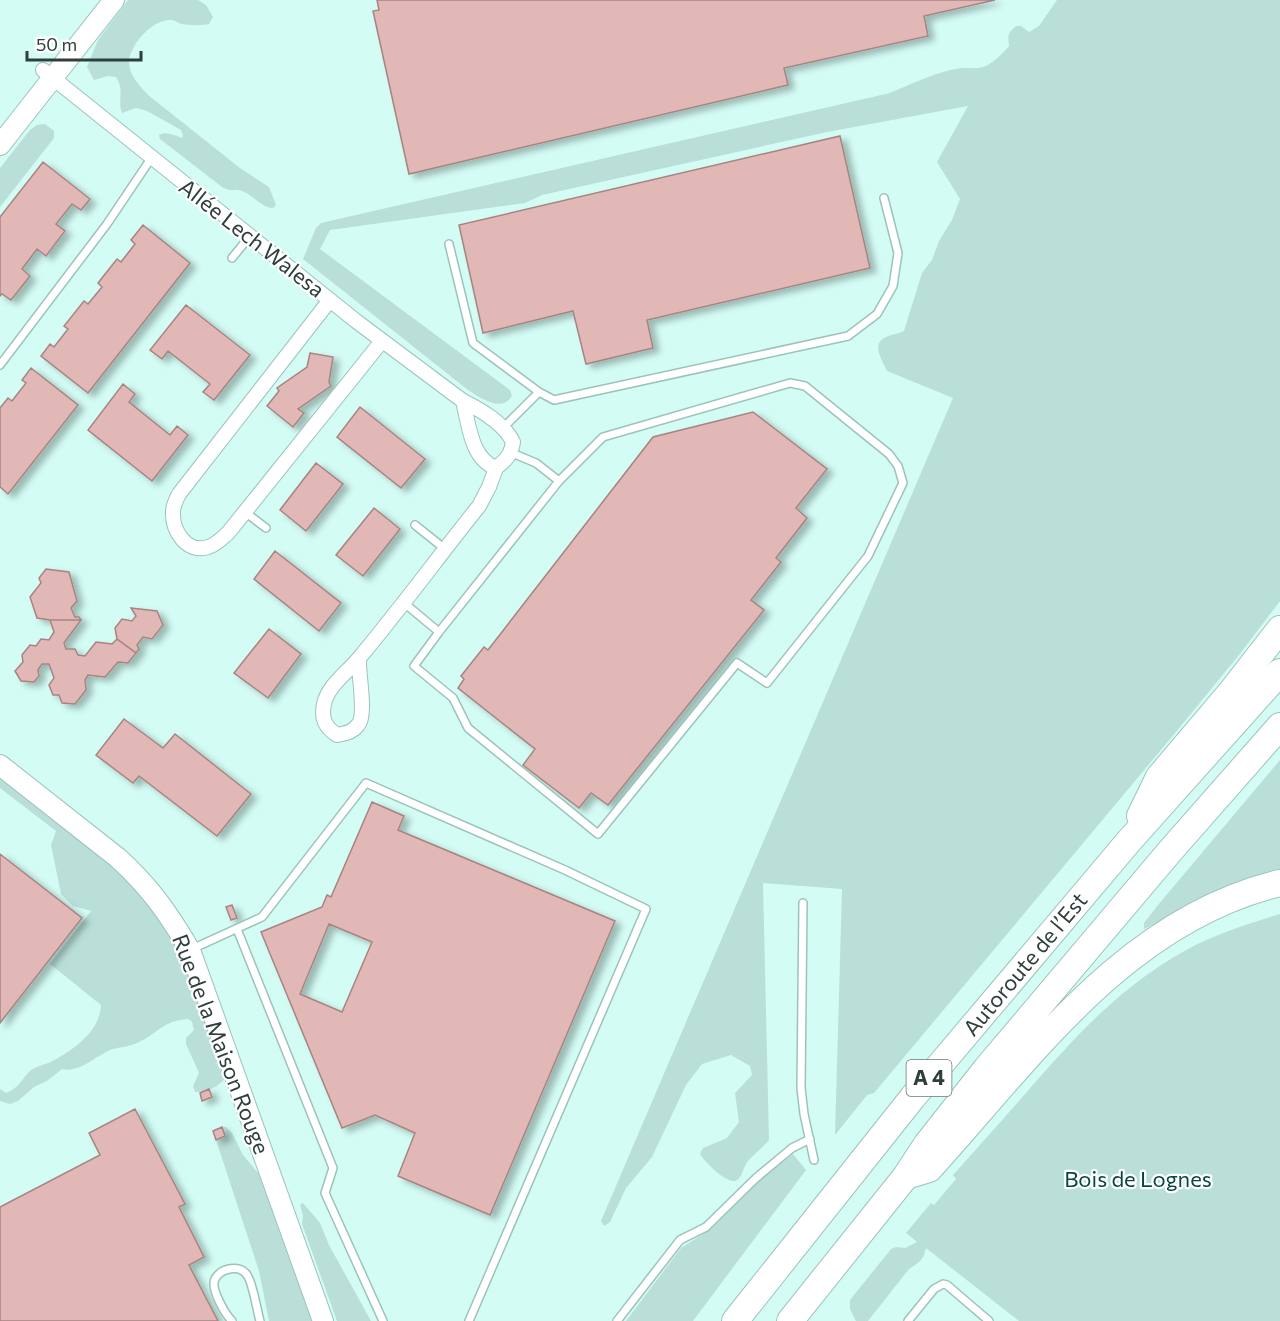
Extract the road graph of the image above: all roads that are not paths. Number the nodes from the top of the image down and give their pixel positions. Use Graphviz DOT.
graph roads {
  1 [pos="98,0"];
  2 [pos="114,0"];
  3 [pos="48,74"];
  4 [pos="0,125"];
  5 [pos="0,145"];
  6 [pos="152,157"];
  7 [pos="884,198"];
  8 [pos="250,236"];
  9 [pos="449,244"];
  10 [pos="232,258"];
  11 [pos="330,300"];
  12 [pos="382,341"];
  13 [pos="0,365"];
  14 [pos="538,392"];
  15 [pos="463,401"];
  16 [pos="503,428"];
  17 [pos="512,453"];
  18 [pos="496,468"];
  19 [pos="559,481"];
  20 [pos="245,512"];
  21 [pos="415,525"];
  22 [pos="266,528"];
  23 [pos="445,549"];
  24 [pos="403,603"];
  25 [pos="1280,628"];
  26 [pos="439,632"];
  27 [pos="358,659"];
  28 [pos="1280,672"];
  29 [pos="1280,726"];
  30 [pos="0,765"];
  31 [pos="1129,841"];
  32 [pos="1280,883"];
  33 [pos="803,903"];
  34 [pos="237,929"];
  35 [pos="189,950"];
  36 [pos="810,1139"];
  37 [pos="814,1160"];
  38 [pos="906,1176"];
  39 [pos="232,1321"];
  40 [pos="260,1321"];
  41 [pos="323,1321"];
  42 [pos="383,1321"];
  43 [pos="469,1321"];
  44 [pos="617,1321"];
  45 [pos="735,1321"];
  46 [pos="790,1321"];
  47 [pos="908,1321"];
  48 [pos="989,1321"];
  1 -- 3 [label="street"];
  2 -- 3 [label="street"];
  3 -- 4 [label="street"];
  3 -- 5 [label="street"];
  3 -- 6 [label="street, Allée Lech Walesa"];
  6 -- 8 [label="street, Allée Lech Walesa"];
  6 -- 13 [label="lane"];
  7 -- 14 [label="lane"];
  8 -- 10 [label="lane"];
  8 -- 11 [label="street, Allée Lech Walesa"];
  9 -- 14 [label="lane"];
  11 -- 12 [label="street, Allée Lech Walesa"];
  11 -- 20 [label="street"];
  12 -- 15 [label="street, Allée Lech Walesa"];
  12 -- 20 [label="street"];
  14 -- 16 [label="lane"];
  15 -- 16 [label="street, Allée Lech Walesa"];
  15 -- 18 [label="street"];
  16 -- 17 [label="street"];
  17 -- 18 [label="street"];
  17 -- 19 [label="lane"];
  18 -- 23 [label="street"];
  19 -- 26 [label="lane"];
  19 -- 26 [label="lane"];
  20 -- 22 [label="lane"];
  21 -- 23 [label="lane"];
  23 -- 24 [label="street"];
  24 -- 26 [label="lane"];
  24 -- 27 [label="street"];
  25 -- 31 [label="highway"];
  27 -- 27 [label="street"];
  28 -- 31 [label="highway, Autoroute de l’Est / A 4"];
  29 -- 38 [label="highway, Autoroute de l’Est / A 4"];
  30 -- 35 [label="street, Rue de la Maison Rouge"];
  31 -- 45 [label="highway, Autoroute de l’Est / A 4"];
  32 -- 38 [label="highway"];
  33 -- 36 [label="lane"];
  34 -- 35 [label="lane"];
  34 -- 42 [label="lane"];
  34 -- 43 [label="lane"];
  35 -- 41 [label="street, Rue de la Maison Rouge"];
  36 -- 37 [label="lane"];
  36 -- 44 [label="lane"];
  38 -- 46 [label="highway, Autoroute de l’Est / A 4"];
  39 -- 40 [label="lane"];
  47 -- 48 [label="lane"];
}
